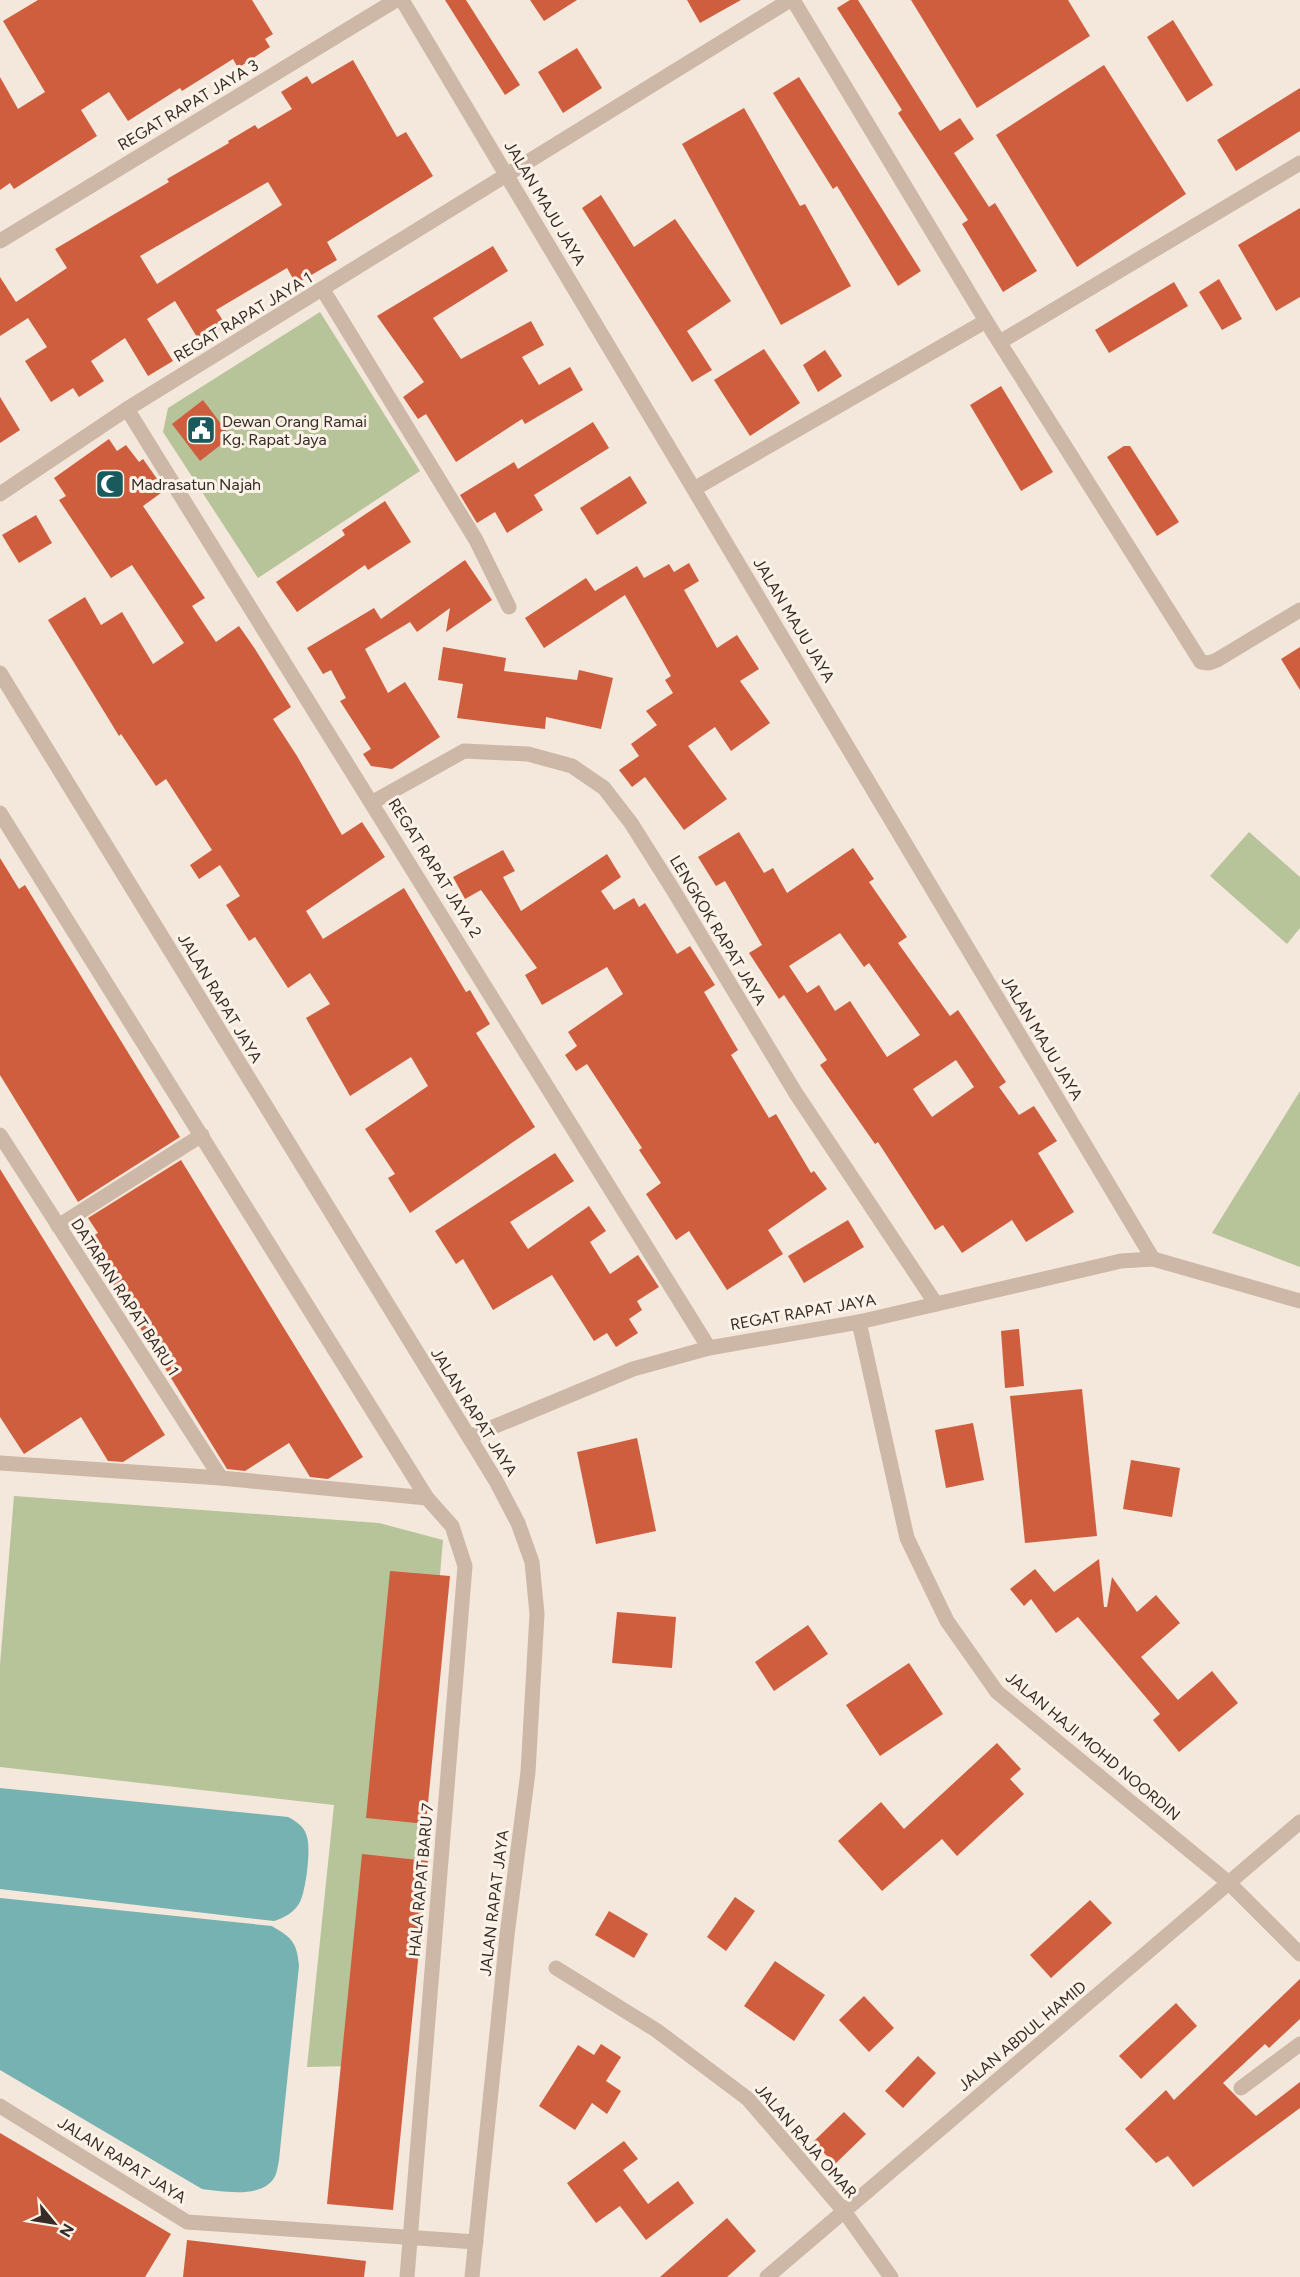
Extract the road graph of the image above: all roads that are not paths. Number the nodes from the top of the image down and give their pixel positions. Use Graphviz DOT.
graph roads {
  1 [pos="396,0"];
  2 [pos="402,0"];
  3 [pos="791,0"];
  4 [pos="1300,163"];
  5 [pos="508,176"];
  6 [pos="0,241"];
  7 [pos="323,290"];
  8 [pos="986,321"];
  9 [pos="1000,342"];
  10 [pos="127,409"];
  11 [pos="694,489"];
  12 [pos="0,494"];
  13 [pos="509,607"];
  14 [pos="1300,610"];
  15 [pos="0,673"];
  16 [pos="373,802"];
  17 [pos="0,813"];
  18 [pos="0,1135"];
  19 [pos="202,1135"];
  20 [pos="58,1226"];
  21 [pos="1153,1259"];
  22 [pos="1300,1301"];
  23 [pos="936,1304"];
  24 [pos="859,1322"];
  25 [pos="710,1348"];
  26 [pos="469,1437"];
  27 [pos="0,1463"];
  28 [pos="221,1478"];
  29 [pos="427,1498"];
  30 [pos="1300,1822"];
  31 [pos="1229,1883"];
  32 [pos="1300,1954"];
  33 [pos="556,1968"];
  34 [pos="1300,2044"];
  35 [pos="1241,2088"];
  36 [pos="0,2106"];
  37 [pos="844,2211"];
  38 [pos="410,2238"];
  39 [pos="476,2242"];
  40 [pos="406,2277"];
  41 [pos="472,2277"];
  42 [pos="767,2277"];
  43 [pos="891,2277"];
  1 -- 6 [label="street, REGAT RAPAT JAYA 3"];
  2 -- 5 [label="street, JALAN MAJU JAYA"];
  3 -- 5 [label="street, REGAT RAPAT JAYA 1"];
  3 -- 8 [label="street"];
  4 -- 9 [label="street"];
  5 -- 7 [label="street, REGAT RAPAT JAYA 1"];
  5 -- 11 [label="street, JALAN MAJU JAYA"];
  7 -- 10 [label="street, REGAT RAPAT JAYA 1"];
  7 -- 13 [label="street"];
  8 -- 9 [label="street"];
  8 -- 11 [label="street"];
  9 -- 14 [label="street"];
  10 -- 12 [label="street, REGAT RAPAT JAYA 1"];
  10 -- 16 [label="street, REGAT RAPAT JAYA 2"];
  11 -- 21 [label="street, JALAN MAJU JAYA"];
  15 -- 26 [label="street, JALAN RAPAT JAYA"];
  16 -- 23 [label="street, LENGKOK RAPAT JAYA"];
  16 -- 25 [label="street, REGAT RAPAT JAYA 2"];
  17 -- 19 [label="street"];
  18 -- 20 [label="street, DATARAN RAPAT BARU 1"];
  19 -- 20 [label="street"];
  19 -- 29 [label="street"];
  20 -- 28 [label="street, DATARAN RAPAT BARU 1"];
  21 -- 22 [label="street, REGAT RAPAT JAYA"];
  21 -- 23 [label="street, REGAT RAPAT JAYA"];
  23 -- 24 [label="street, REGAT RAPAT JAYA"];
  24 -- 25 [label="street, REGAT RAPAT JAYA"];
  24 -- 31 [label="street, JALAN HAJI MOHD NOORDIN"];
  25 -- 26 [label="street, REGAT RAPAT JAYA"];
  26 -- 39 [label="street, JALAN RAPAT JAYA"];
  27 -- 28 [label="street"];
  28 -- 29 [label="street"];
  29 -- 38 [label="street, HALA RAPAT BARU 7"];
  30 -- 31 [label="street, JALAN ABDUL HAMID"];
  31 -- 32 [label="street, JALAN HAJI MOHD NOORDIN"];
  31 -- 37 [label="street, JALAN ABDUL HAMID"];
  33 -- 37 [label="street, JALAN RAJA OMAR"];
  34 -- 35 [label="street"];
  36 -- 38 [label="street, JALAN RAPAT JAYA"];
  37 -- 42 [label="street, JALAN ABDUL HAMID"];
  37 -- 43 [label="street, JALAN RAJA OMAR"];
  38 -- 39 [label="street, JALAN RAPAT JAYA"];
  38 -- 40 [label="street, HALA RAPAT BARU 7"];
  39 -- 41 [label="street, JALAN RAPAT JAYA"];
}
